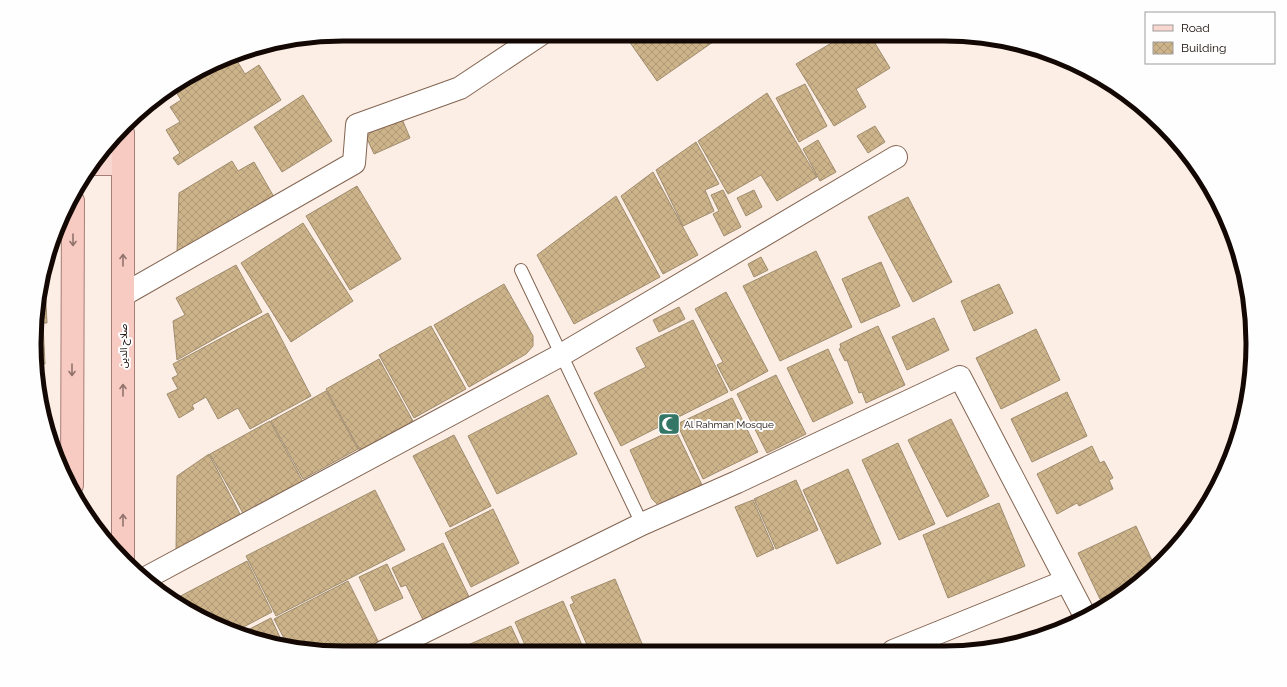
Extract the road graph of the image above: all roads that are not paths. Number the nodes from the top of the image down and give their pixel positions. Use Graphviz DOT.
graph roads {
  1 [pos="530,41"];
  2 [pos="123,137"];
  3 [pos="896,157"];
  4 [pos="100,164"];
  5 [pos="123,164"];
  6 [pos="73,208"];
  7 [pos="521,270"];
  8 [pos="123,295"];
  9 [pos="561,355"];
  10 [pos="72,477"];
  11 [pos="642,524"];
  12 [pos="123,550"];
  13 [pos="150,576"];
  14 [pos="1066,581"];
  15 [pos="1083,612"];
  16 [pos="414,645"];
  17 [pos="905,646"];
  1 -- 8 [label="street"];
  2 -- 5 [label="highway, صلاح الدين"];
  3 -- 9 [label="street"];
  4 -- 5 [label="main road"];
  8 -- 5 [label="highway, صلاح الدين, one-way"];
  6 -- 10 [label="highway, one-way"];
  7 -- 9 [label="lane"];
  12 -- 8 [label="highway, صلاح الدين, one-way"];
  9 -- 11 [label="lane"];
  9 -- 13 [label="street"];
  11 -- 14 [label="street"];
  11 -- 16 [label="street"];
  14 -- 15 [label="street"];
  14 -- 17 [label="street"];
}
